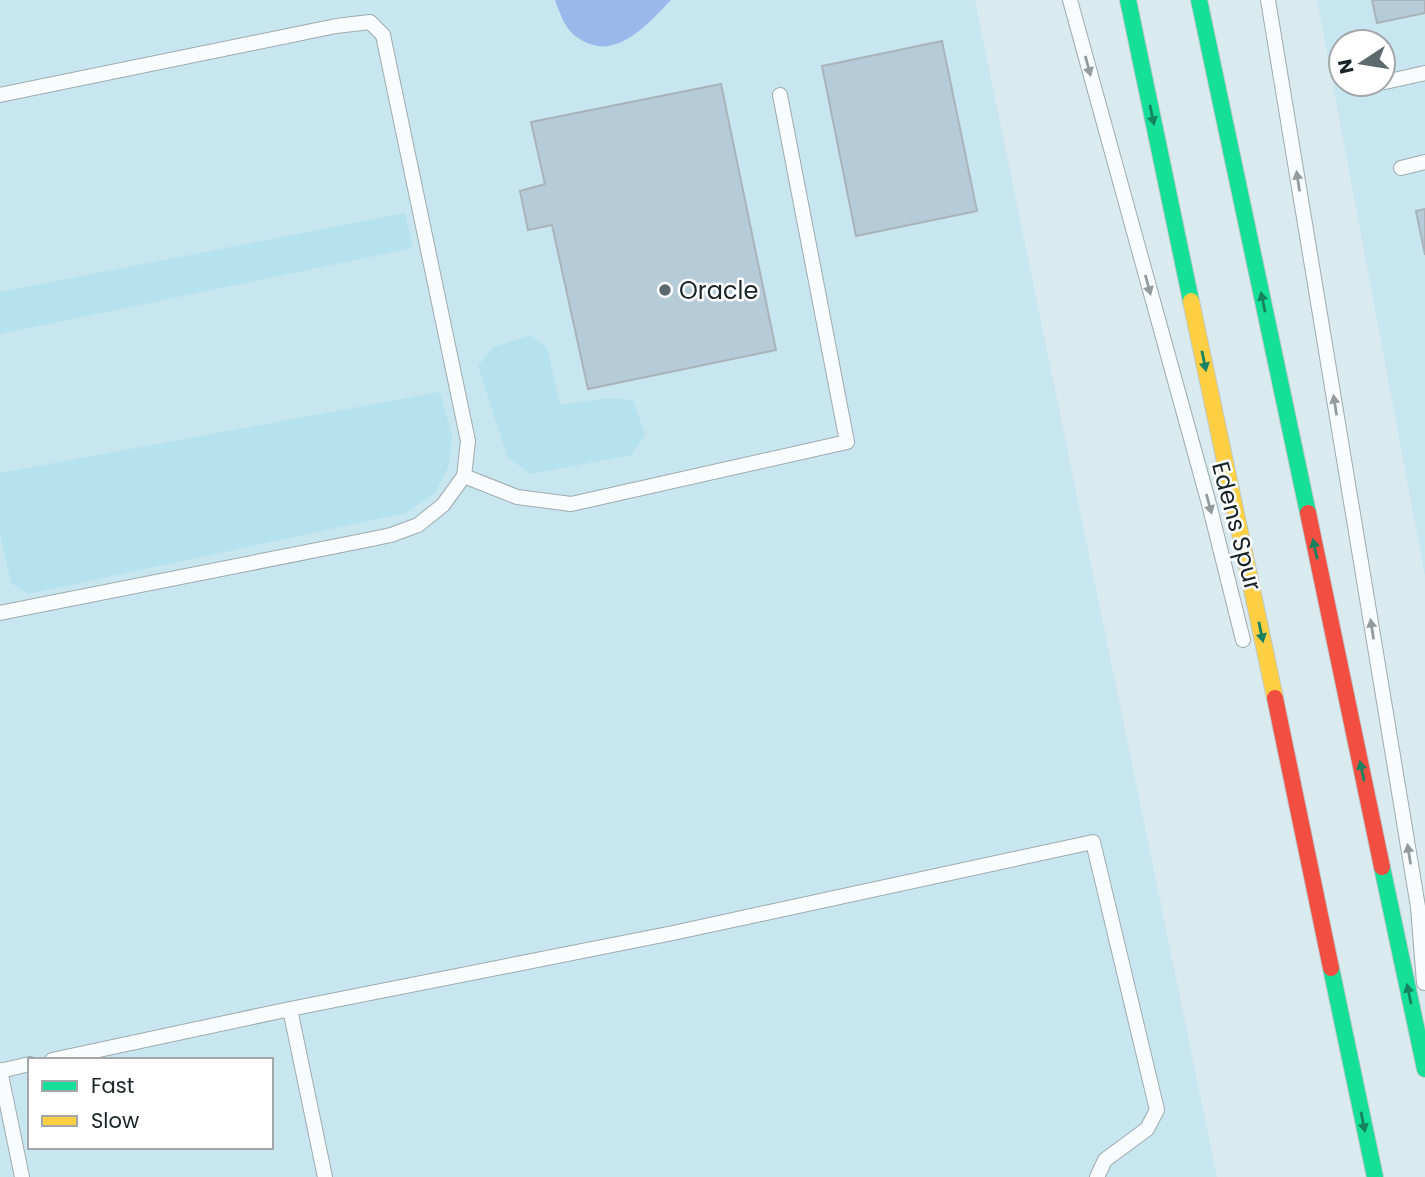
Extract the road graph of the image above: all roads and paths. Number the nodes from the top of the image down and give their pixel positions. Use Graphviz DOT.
graph roads {
  1 [pos="1069,0"];
  2 [pos="1128,0"];
  3 [pos="1199,0"];
  4 [pos="1268,0"];
  5 [pos="1425,73"];
  6 [pos="1397,79"];
  7 [pos="0,95"];
  8 [pos="780,95"];
  9 [pos="1425,162"];
  10 [pos="1401,168"];
  11 [pos="464,477"];
  12 [pos="0,613"];
  13 [pos="1246,651"];
  14 [pos="1267,732"];
  15 [pos="1425,995"];
  16 [pos="290,1009"];
  17 [pos="61,1058"];
  18 [pos="1424,1061"];
  19 [pos="28,1064"];
  20 [pos="1352,1067"];
  21 [pos="0,1070"];
  22 [pos="22,1177"];
  23 [pos="325,1177"];
  24 [pos="1097,1177"];
  25 [pos="1374,1177"];
  1 -- 13 [label="lane, Edens Spur, one-way"];
  2 -- 20 [label="highway, Edens Spur, one-way"];
  18 -- 3 [label="highway, one-way"];
  15 -- 4 [label="lane, one-way"];
  5 -- 6 [label="lane"];
  7 -- 11 [label="lane"];
  8 -- 11 [label="lane"];
  9 -- 10 [label="lane"];
  11 -- 12 [label="lane"];
  14 -- 20 [label="lane, Edens Spur"];
  16 -- 17 [label="lane"];
  16 -- 23 [label="lane"];
  16 -- 24 [label="lane"];
  19 -- 21 [label="lane"];
  20 -- 25 [label="highway, Edens Spur, one-way"];
  21 -- 22 [label="lane"];
}
